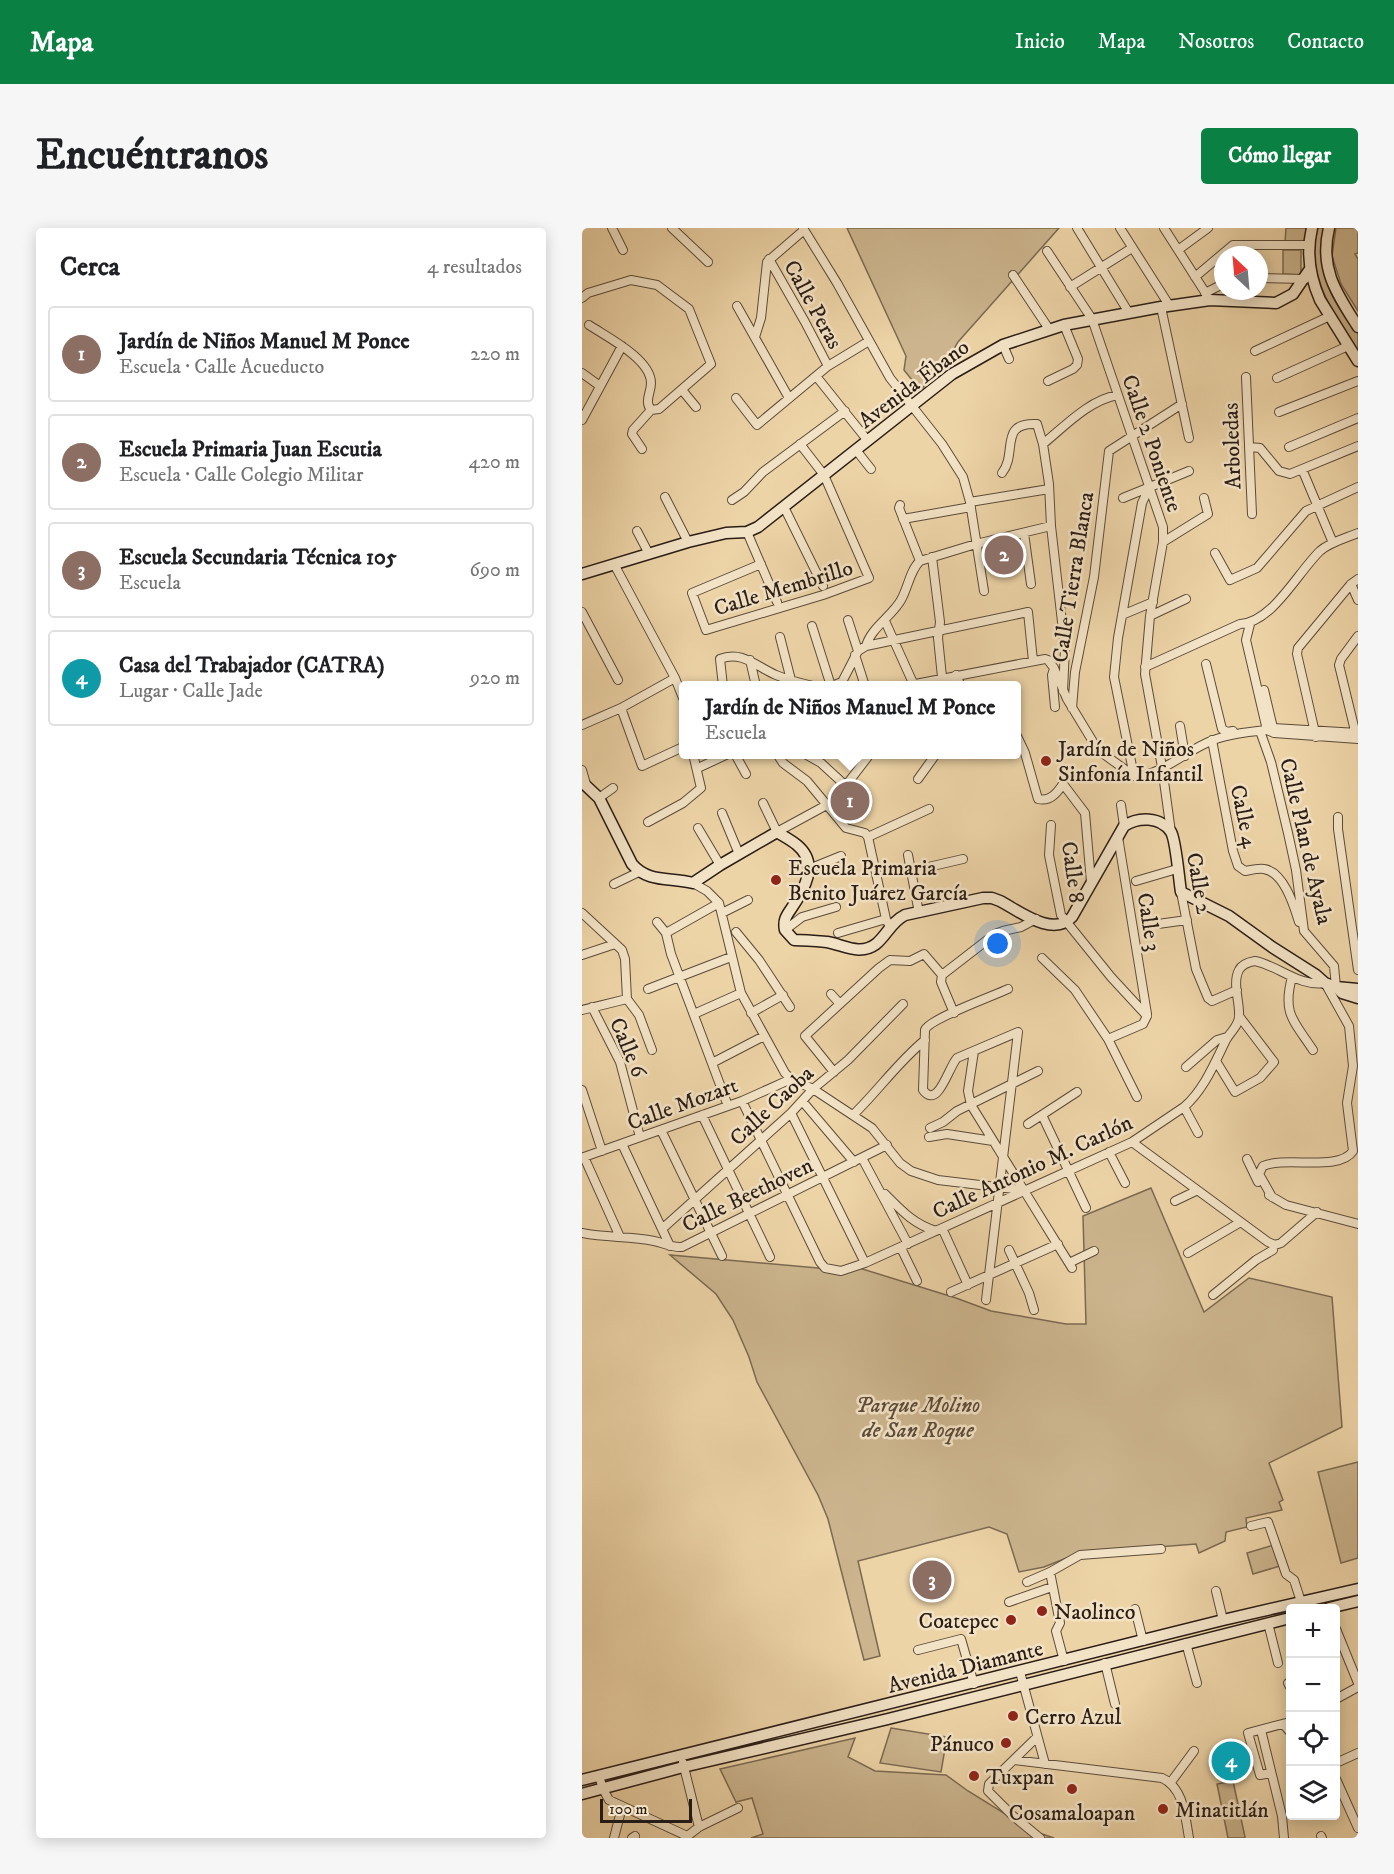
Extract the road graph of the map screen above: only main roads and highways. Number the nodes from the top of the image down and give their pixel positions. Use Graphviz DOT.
graph roads {
  1 [pos="1312,228"];
  2 [pos="1329,228"];
  3 [pos="1307,274"];
  4 [pos="1293,294"];
  5 [pos="1320,300"];
  6 [pos="1358,327"];
  7 [pos="1358,361"];
  8 [pos="582,574"];
  9 [pos="584,783"];
  10 [pos="1336,987"];
  11 [pos="1358,989"];
  12 [pos="1358,998"];
  13 [pos="1358,1589"];
  14 [pos="1358,1602"];
  15 [pos="1309,1604"];
  16 [pos="1340,1606"];
  17 [pos="1286,1609"];
  18 [pos="1286,1618"];
  19 [pos="1157,1637"];
  20 [pos="1161,1649"];
  21 [pos="944,1691"];
  22 [pos="947,1704"];
  23 [pos="683,1762"];
  24 [pos="582,1780"];
  25 [pos="582,1794"];
  1 -- 3 [label="main road"];
  2 -- 6 [label="main road"];
  3 -- 4 [label="main road"];
  3 -- 5 [label="main road"];
  4 -- 5 [label="main road"];
  4 -- 8 [label="main road, Avenida Ébano"];
  5 -- 7 [label="main road"];
  9 -- 10 [label="main road, Calle 2"];
  10 -- 11 [label="main road"];
  10 -- 12 [label="main road"];
  13 -- 15 [label="main road, Avenida Diamante"];
  14 -- 16 [label="main road"];
  17 -- 19 [label="main road, Avenida Diamante"];
  18 -- 20 [label="main road, Avenida Diamante"];
  19 -- 20 [label="main road"];
  19 -- 21 [label="main road, Avenida Diamante"];
  20 -- 22 [label="main road, Avenida Diamante"];
  21 -- 22 [label="main road"];
  21 -- 23 [label="main road, Avenida Diamante"];
  22 -- 23 [label="main road, Avenida Diamante"];
  23 -- 24 [label="main road, Avenida Diamante"];
  23 -- 25 [label="main road, Avenida Diamante"];
}
